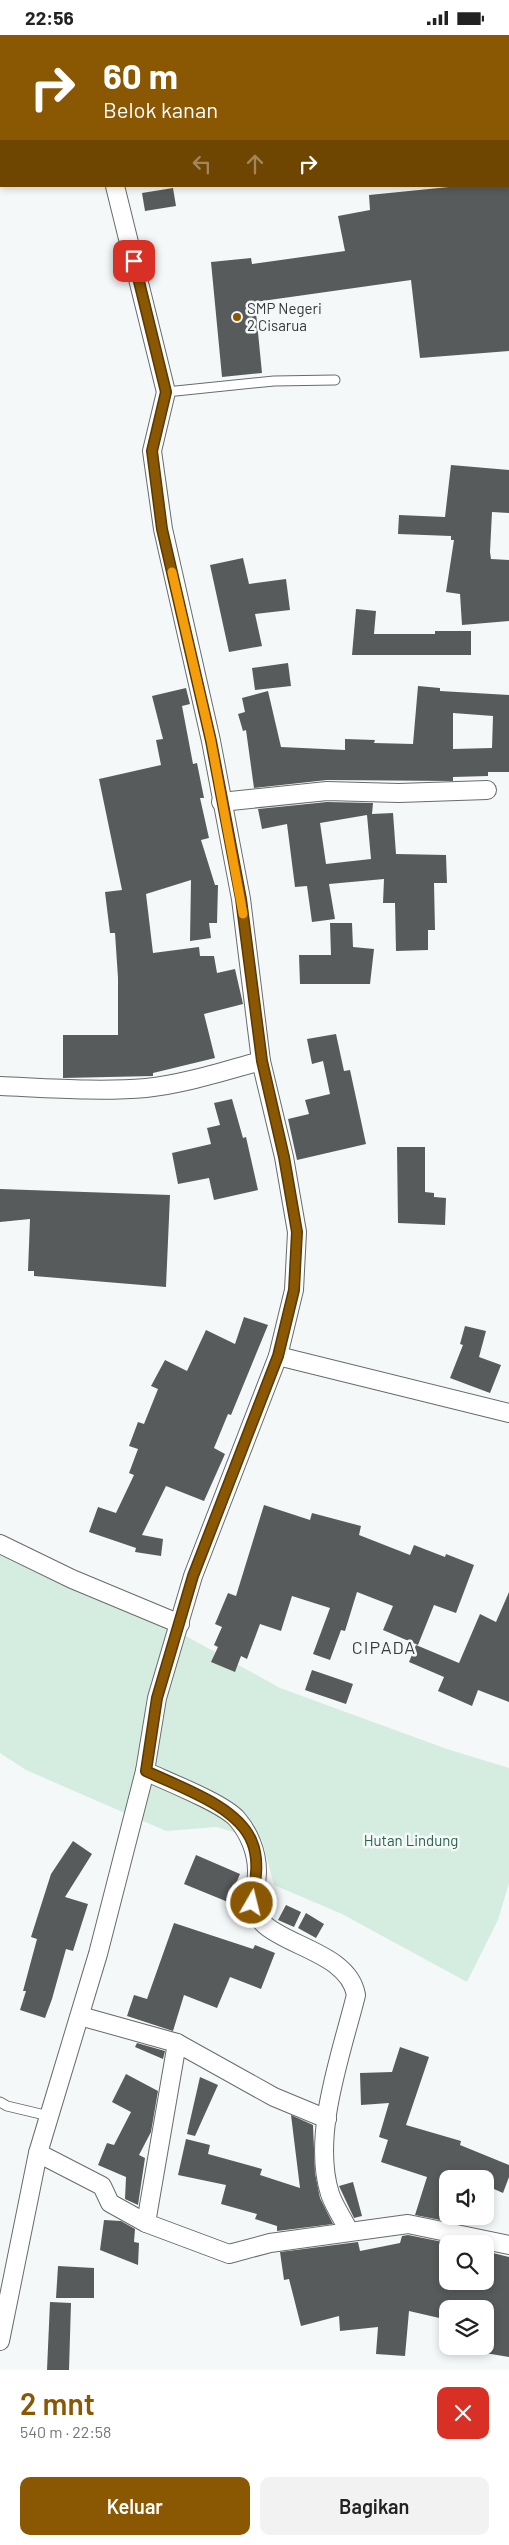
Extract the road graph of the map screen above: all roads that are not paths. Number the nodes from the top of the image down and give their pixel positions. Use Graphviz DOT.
graph roads {
  1 [pos="115,187"];
  2 [pos="335,380"];
  3 [pos="166,392"];
  4 [pos="487,790"];
  5 [pos="221,801"];
  6 [pos="262,1061"];
  7 [pos="0,1086"];
  8 [pos="278,1356"];
  9 [pos="509,1413"];
  10 [pos="0,1544"];
  11 [pos="180,1625"];
  12 [pos="146,1771"];
  13 [pos="80,2016"];
  14 [pos="177,2043"];
  15 [pos="0,2102"];
  16 [pos="49,2115"];
  17 [pos="326,2119"];
  18 [pos="38,2153"];
  19 [pos="146,2223"];
  20 [pos="349,2231"];
  21 [pos="509,2245"];
  22 [pos="0,2341"];
  1 -- 3 [label="street"];
  2 -- 3 [label="lane"];
  3 -- 5 [label="street"];
  4 -- 5 [label="street"];
  5 -- 6 [label="street"];
  6 -- 7 [label="street"];
  6 -- 8 [label="street"];
  8 -- 9 [label="street"];
  8 -- 11 [label="street"];
  10 -- 11 [label="street"];
  11 -- 12 [label="street"];
  12 -- 13 [label="street"];
  12 -- 17 [label="street"];
  13 -- 14 [label="street"];
  13 -- 16 [label="street"];
  14 -- 17 [label="street"];
  14 -- 19 [label="street"];
  15 -- 16 [label="lane"];
  16 -- 18 [label="street"];
  17 -- 20 [label="street"];
  18 -- 19 [label="street"];
  18 -- 22 [label="street"];
  19 -- 20 [label="street"];
  20 -- 21 [label="street"];
}
